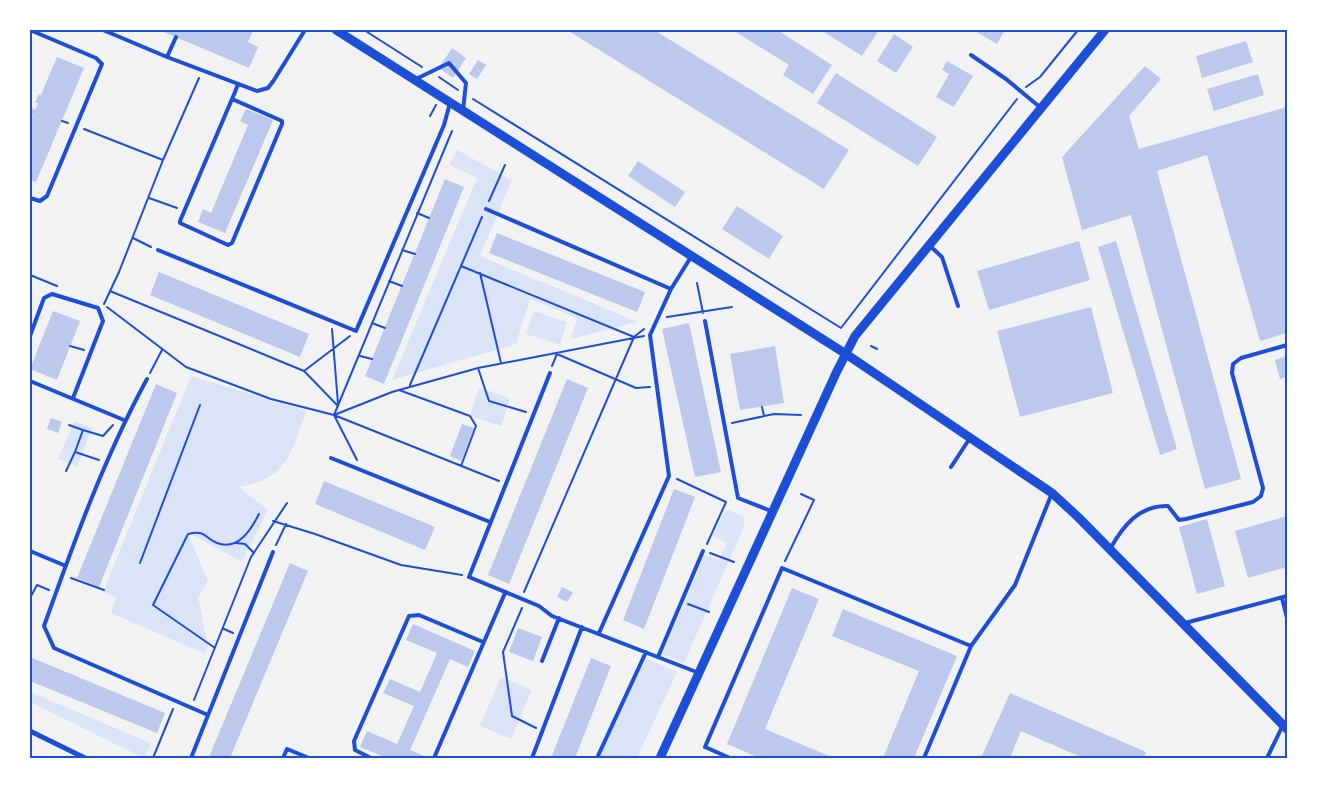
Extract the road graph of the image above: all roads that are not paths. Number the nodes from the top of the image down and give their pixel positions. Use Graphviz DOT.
graph roads {
  1 [pos="30,30"];
  2 [pos="103,30"];
  3 [pos="305,30"];
  4 [pos="336,30"];
  5 [pos="1105,30"];
  6 [pos="176,37"];
  7 [pos="971,55"];
  8 [pos="167,57"];
  9 [pos="414,80"];
  10 [pos="238,84"];
  11 [pos="232,99"];
  12 [pos="450,103"];
  13 [pos="1041,108"];
  14 [pos="463,111"];
  15 [pos="30,198"];
  16 [pos="486,209"];
  17 [pos="930,246"];
  18 [pos="158,250"];
  19 [pos="691,257"];
  20 [pos="671,289"];
  21 [pos="958,306"];
  22 [pos="704,321"];
  23 [pos="30,336"];
  24 [pos="1287,345"];
  25 [pos="846,354"];
  26 [pos="550,373"];
  27 [pos="146,379"];
  28 [pos="30,380"];
  29 [pos="73,398"];
  30 [pos="124,420"];
  31 [pos="971,438"];
  32 [pos="331,458"];
  33 [pos="950,467"];
  34 [pos="1052,493"];
  35 [pos="773,512"];
  36 [pos="490,522"];
  37 [pos="1110,549"];
  38 [pos="30,551"];
  39 [pos="704,551"];
  40 [pos="273,552"];
  41 [pos="66,566"];
  42 [pos="505,593"];
  43 [pos="1287,596"];
  44 [pos="1282,598"];
  45 [pos="559,618"];
  46 [pos="1287,618"];
  47 [pos="1183,624"];
  48 [pos="582,626"];
  49 [pos="599,633"];
  50 [pos="484,642"];
  51 [pos="971,646"];
  52 [pos="646,652"];
  53 [pos="658,657"];
  54 [pos="542,661"];
  55 [pos="699,673"];
  56 [pos="208,715"];
  57 [pos="1285,727"];
  58 [pos="30,731"];
  59 [pos="84,758"];
  60 [pos="191,758"];
  61 [pos="283,758"];
  62 [pos="309,758"];
  63 [pos="371,758"];
  64 [pos="434,758"];
  65 [pos="532,758"];
  66 [pos="598,758"];
  67 [pos="660,758"];
  68 [pos="730,758"];
  69 [pos="924,758"];
  70 [pos="1267,758"];
  1 -- 15 [label="lane"];
  2 -- 8 [label="lane"];
  3 -- 10 [label="lane"];
  4 -- 9 [label="street"];
  5 -- 13 [label="street"];
  6 -- 8 [label="lane"];
  7 -- 13 [label="lane"];
  8 -- 10 [label="lane"];
  9 -- 12 [label="street"];
  9 -- 14 [label="lane"];
  10 -- 11 [label="lane"];
  11 -- 11 [label="lane"];
  12 -- 14 [label="street"];
  12 -- 18 [label="lane"];
  13 -- 17 [label="street"];
  14 -- 19 [label="street"];
  16 -- 20 [label="lane"];
  17 -- 21 [label="lane"];
  17 -- 25 [label="street"];
  19 -- 20 [label="lane"];
  19 -- 25 [label="street"];
  20 -- 49 [label="lane"];
  22 -- 35 [label="lane"];
  23 -- 29 [label="lane"];
  24 -- 37 [label="lane"];
  25 -- 31 [label="street"];
  25 -- 35 [label="street"];
  26 -- 36 [label="lane"];
  27 -- 30 [label="lane"];
  28 -- 29 [label="lane"];
  29 -- 30 [label="lane"];
  30 -- 41 [label="lane"];
  31 -- 33 [label="lane"];
  31 -- 34 [label="street"];
  32 -- 36 [label="lane"];
  34 -- 37 [label="street"];
  34 -- 51 [label="lane"];
  35 -- 55 [label="street"];
  36 -- 42 [label="lane"];
  37 -- 47 [label="street"];
  38 -- 41 [label="lane"];
  39 -- 53 [label="lane"];
  40 -- 56 [label="lane"];
  41 -- 56 [label="lane"];
  42 -- 45 [label="lane"];
  42 -- 50 [label="lane"];
  43 -- 44 [label="lane"];
  44 -- 46 [label="lane"];
  44 -- 47 [label="lane"];
  45 -- 48 [label="lane"];
  45 -- 54 [label="lane"];
  47 -- 57 [label="street"];
  48 -- 49 [label="lane"];
  48 -- 65 [label="lane"];
  49 -- 52 [label="lane"];
  50 -- 63 [label="lane"];
  50 -- 64 [label="lane"];
  51 -- 68 [label="lane"];
  51 -- 69 [label="lane"];
  52 -- 53 [label="lane"];
  52 -- 66 [label="lane"];
  53 -- 55 [label="lane"];
  55 -- 67 [label="street"];
  56 -- 60 [label="lane"];
  57 -- 70 [label="lane"];
  58 -- 59 [label="street"];
  61 -- 62 [label="lane"];
}
